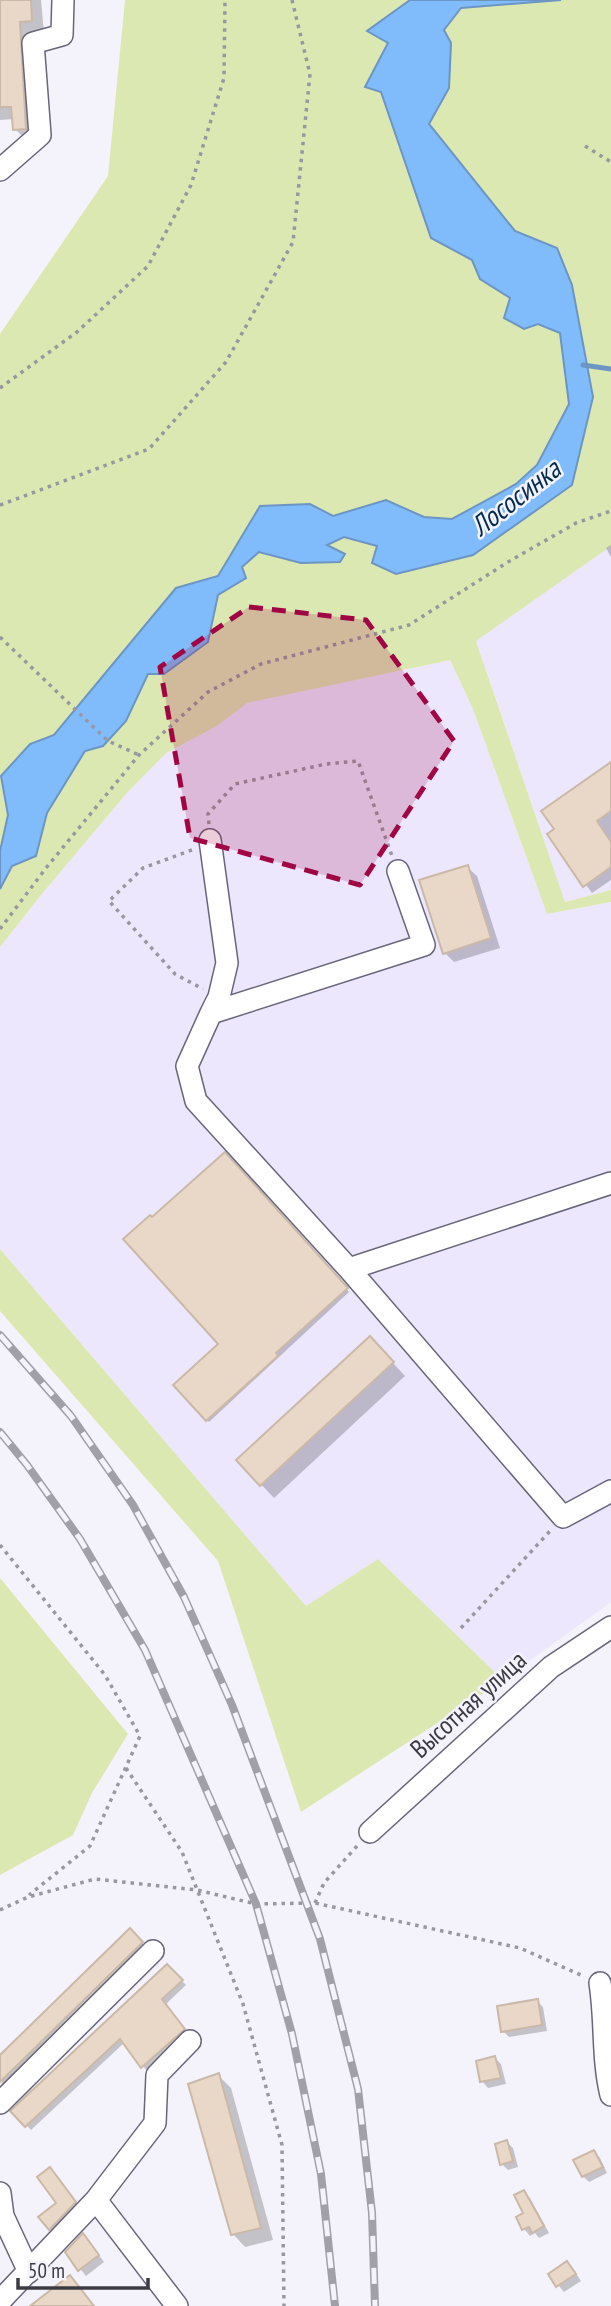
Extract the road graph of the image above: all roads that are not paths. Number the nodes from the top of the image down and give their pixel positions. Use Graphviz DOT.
graph roads {
  1 [pos="63,0"];
  2 [pos="0,170"];
  3 [pos="210,840"];
  4 [pos="398,871"];
  5 [pos="215,1005"];
  6 [pos="611,1183"];
  7 [pos="349,1269"];
  8 [pos="611,1491"];
  9 [pos="611,1627"];
  10 [pos="370,1832"];
  11 [pos="153,1951"];
  12 [pos="605,1994"];
  13 [pos="190,2041"];
  14 [pos="611,2095"];
  15 [pos="0,2103"];
  16 [pos="0,2193"];
  17 [pos="96,2200"];
  18 [pos="29,2272"];
  19 [pos="4,2298"];
  20 [pos="177,2306"];
  1 -- 2 [label="lane"];
  3 -- 5 [label="lane"];
  4 -- 5 [label="lane"];
  5 -- 7 [label="lane"];
  6 -- 7 [label="lane"];
  7 -- 8 [label="lane"];
  9 -- 10 [label="lane, Высотная улица"];
  11 -- 15 [label="lane"];
  12 -- 14 [label="lane"];
  13 -- 17 [label="lane"];
  16 -- 18 [label="lane"];
  17 -- 18 [label="lane"];
  17 -- 20 [label="lane"];
  18 -- 19 [label="lane"];
}
